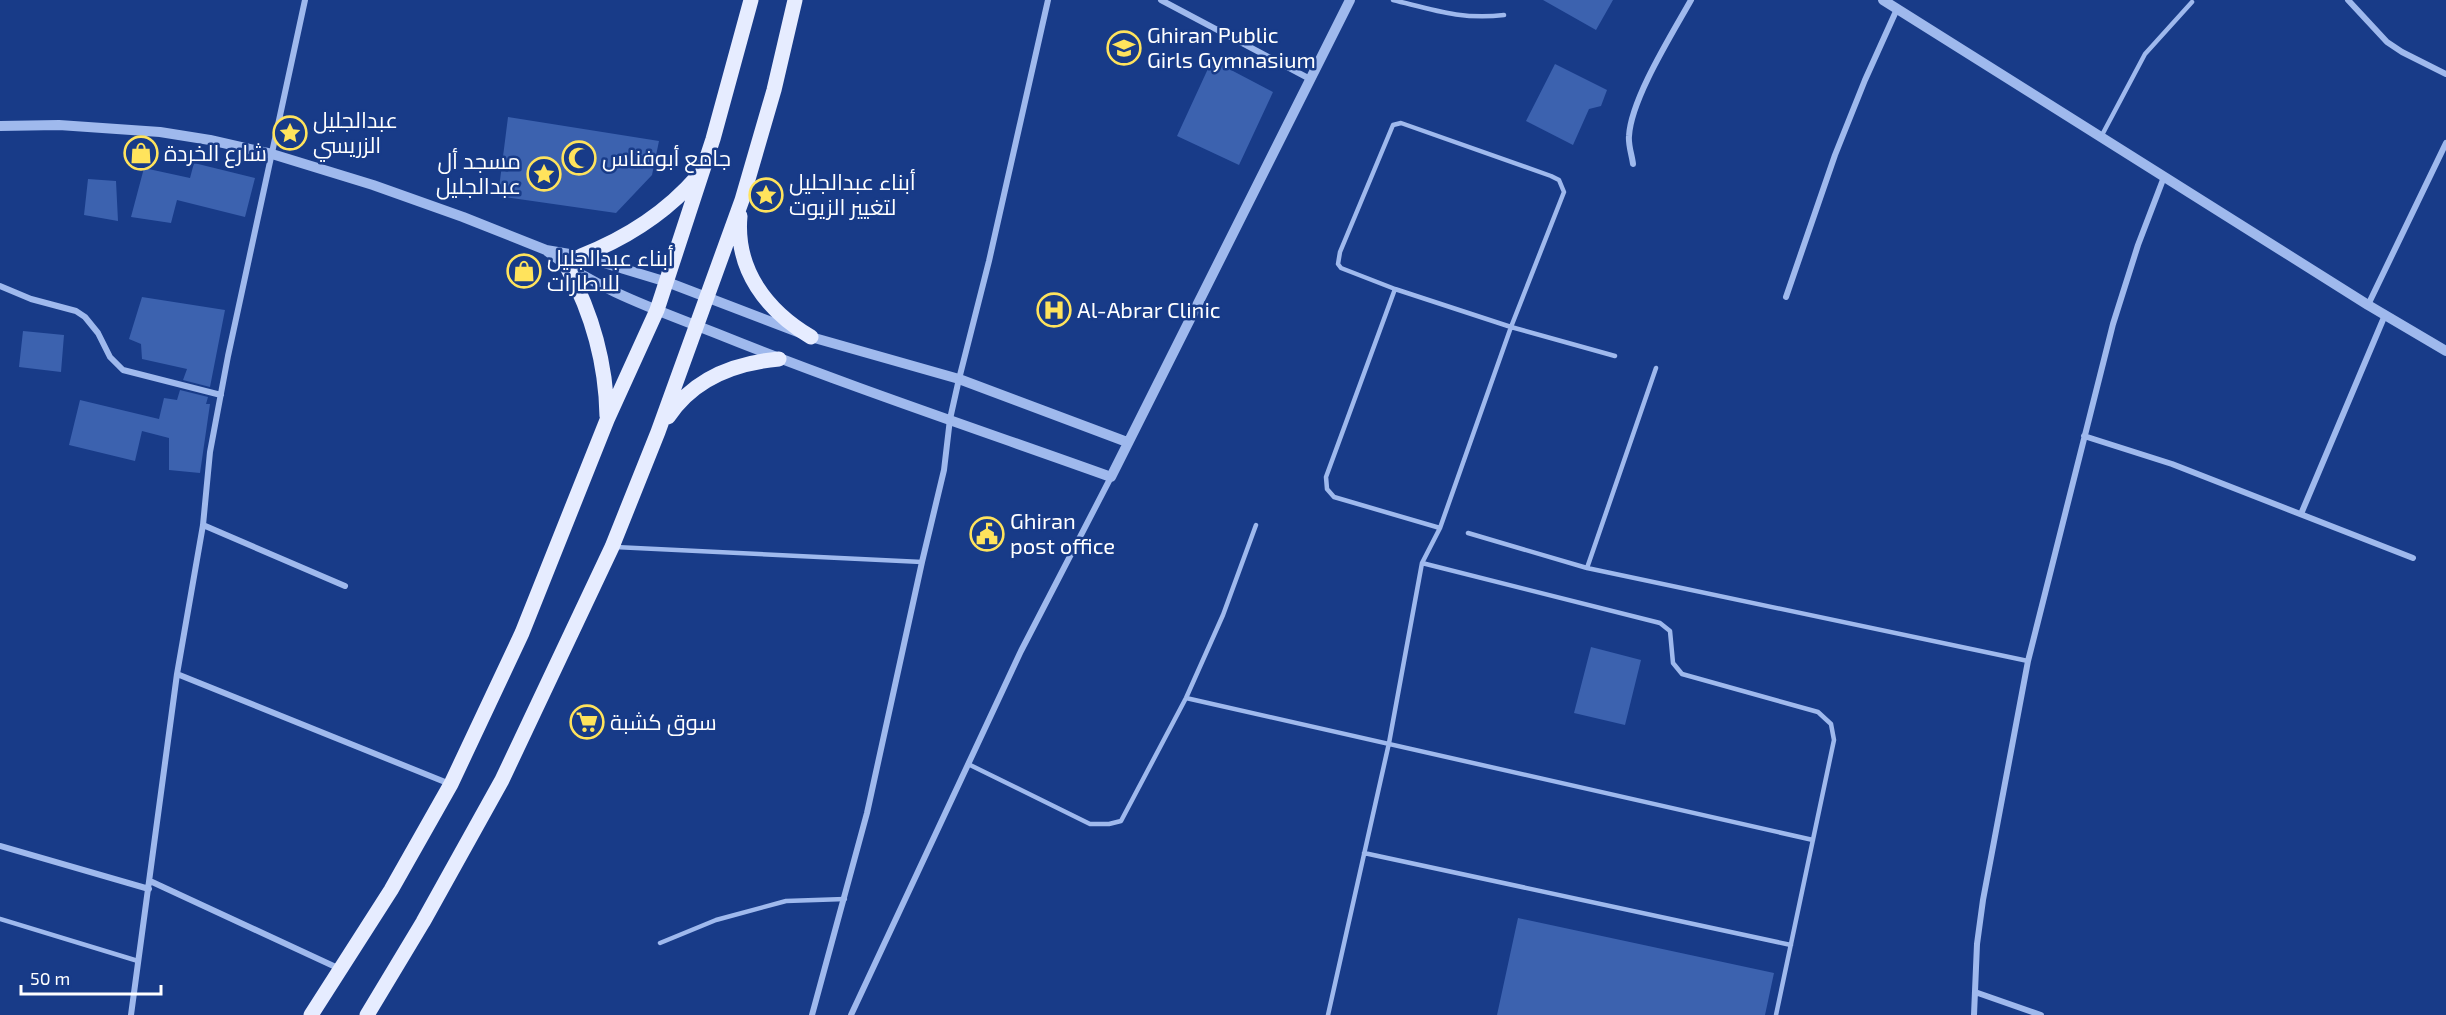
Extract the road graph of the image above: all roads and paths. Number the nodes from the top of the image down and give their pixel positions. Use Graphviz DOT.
graph roads {
  1 [pos="305,0"];
  2 [pos="751,0"];
  3 [pos="795,0"];
  4 [pos="1048,0"];
  5 [pos="1161,0"];
  6 [pos="1350,0"];
  7 [pos="1394,0"];
  8 [pos="1691,0"];
  9 [pos="1883,0"];
  10 [pos="2348,0"];
  11 [pos="2192,2"];
  12 [pos="1897,9"];
  13 [pos="1504,15"];
  14 [pos="2446,74"];
  15 [pos="1310,79"];
  16 [pos="0,126"];
  17 [pos="2101,137"];
  18 [pos="2446,142"];
  19 [pos="272,154"];
  20 [pos="1633,164"];
  21 [pos="702,171"];
  22 [pos="2164,177"];
  23 [pos="742,200"];
  24 [pos="546,250"];
  25 [pos="581,256"];
  26 [pos="567,267"];
  27 [pos="667,282"];
  28 [pos="0,286"];
  29 [pos="1395,289"];
  30 [pos="706,297"];
  31 [pos="1786,297"];
  32 [pos="2368,305"];
  33 [pos="657,310"];
  34 [pos="2385,315"];
  35 [pos="696,325"];
  36 [pos="1512,327"];
  37 [pos="811,338"];
  38 [pos="2446,351"];
  39 [pos="1615,356"];
  40 [pos="779,359"];
  41 [pos="1656,368"];
  42 [pos="959,379"];
  43 [pos="221,395"];
  44 [pos="950,419"];
  45 [pos="608,420"];
  46 [pos="658,432"];
  47 [pos="2084,436"];
  48 [pos="1127,442"];
  49 [pos="1111,477"];
  50 [pos="2301,514"];
  51 [pos="203,525"];
  52 [pos="1256,525"];
  53 [pos="1440,528"];
  54 [pos="1468,534"];
  55 [pos="612,547"];
  56 [pos="2413,558"];
  57 [pos="921,562"];
  58 [pos="1422,563"];
  59 [pos="1587,568"];
  60 [pos="345,586"];
  61 [pos="2028,661"];
  62 [pos="177,674"];
  63 [pos="1186,698"];
  64 [pos="1389,743"];
  65 [pos="968,764"];
  66 [pos="451,784"];
  67 [pos="1813,840"];
  68 [pos="0,846"];
  69 [pos="1364,853"];
  70 [pos="150,881"];
  71 [pos="149,890"];
  72 [pos="844,899"];
  73 [pos="0,919"];
  74 [pos="660,943"];
  75 [pos="1791,945"];
  76 [pos="138,961"];
  77 [pos="340,969"];
  78 [pos="1975,992"];
  79 [pos="131,1015"];
  80 [pos="311,1015"];
  81 [pos="367,1015"];
  82 [pos="812,1015"];
  83 [pos="851,1015"];
  84 [pos="1328,1015"];
  85 [pos="1776,1015"];
  86 [pos="1974,1015"];
  87 [pos="2041,1015"];
  1 -- 19 [label="street"];
  2 -- 21 [label="main road"];
  3 -- 23 [label="main road"];
  4 -- 42 [label="street"];
  5 -- 15 [label="street"];
  6 -- 15 [label="street"];
  7 -- 13 [label="lane"];
  8 -- 20 [label="street"];
  9 -- 12 [label="street"];
  10 -- 14 [label="street"];
  11 -- 17 [label="lane"];
  12 -- 17 [label="street"];
  12 -- 31 [label="street"];
  15 -- 48 [label="street"];
  16 -- 19 [label="street"];
  17 -- 22 [label="street"];
  18 -- 32 [label="street"];
  19 -- 24 [label="street"];
  19 -- 43 [label="street"];
  21 -- 25 [label="main road"];
  21 -- 27 [label="main road"];
  22 -- 32 [label="street"];
  22 -- 47 [label="street"];
  23 -- 30 [label="main road"];
  23 -- 37 [label="main road"];
  24 -- 25 [label="street"];
  24 -- 26 [label="street"];
  25 -- 27 [label="street"];
  26 -- 33 [label="street"];
  26 -- 45 [label="main road"];
  27 -- 30 [label="street"];
  27 -- 33 [label="main road"];
  28 -- 43 [label="street"];
  29 -- 36 [label="lane"];
  29 -- 36 [label="lane"];
  29 -- 53 [label="lane"];
  30 -- 35 [label="main road"];
  30 -- 37 [label="street"];
  32 -- 34 [label="street"];
  33 -- 35 [label="street"];
  33 -- 45 [label="main road"];
  34 -- 38 [label="street"];
  34 -- 50 [label="street"];
  35 -- 40 [label="street"];
  35 -- 46 [label="main road"];
  36 -- 39 [label="lane"];
  36 -- 53 [label="lane"];
  37 -- 42 [label="street"];
  40 -- 44 [label="street"];
  40 -- 46 [label="main road"];
  41 -- 59 [label="lane"];
  42 -- 44 [label="street"];
  42 -- 48 [label="street"];
  43 -- 51 [label="street"];
  44 -- 49 [label="street"];
  44 -- 57 [label="street"];
  45 -- 66 [label="main road"];
  46 -- 55 [label="main road"];
  47 -- 50 [label="street"];
  47 -- 61 [label="street"];
  48 -- 49 [label="street"];
  49 -- 65 [label="street"];
  50 -- 56 [label="street"];
  51 -- 60 [label="street"];
  51 -- 62 [label="street"];
  52 -- 63 [label="lane"];
  53 -- 58 [label="lane"];
  54 -- 59 [label="lane"];
  55 -- 57 [label="lane"];
  55 -- 81 [label="main road"];
  57 -- 72 [label="street"];
  58 -- 64 [label="lane"];
  58 -- 67 [label="lane"];
  59 -- 61 [label="lane"];
  61 -- 78 [label="street"];
  62 -- 66 [label="street"];
  62 -- 70 [label="street"];
  63 -- 64 [label="lane"];
  63 -- 65 [label="lane"];
  64 -- 67 [label="lane"];
  64 -- 69 [label="lane"];
  65 -- 83 [label="street"];
  66 -- 77 [label="main road"];
  67 -- 75 [label="lane"];
  68 -- 71 [label="street"];
  69 -- 75 [label="lane"];
  69 -- 84 [label="lane"];
  70 -- 71 [label="street"];
  70 -- 77 [label="street"];
  71 -- 76 [label="street"];
  72 -- 74 [label="lane"];
  72 -- 82 [label="street"];
  73 -- 76 [label="lane"];
  75 -- 85 [label="lane"];
  76 -- 79 [label="street"];
  77 -- 80 [label="main road"];
  78 -- 86 [label="street"];
  78 -- 87 [label="street"];
}
